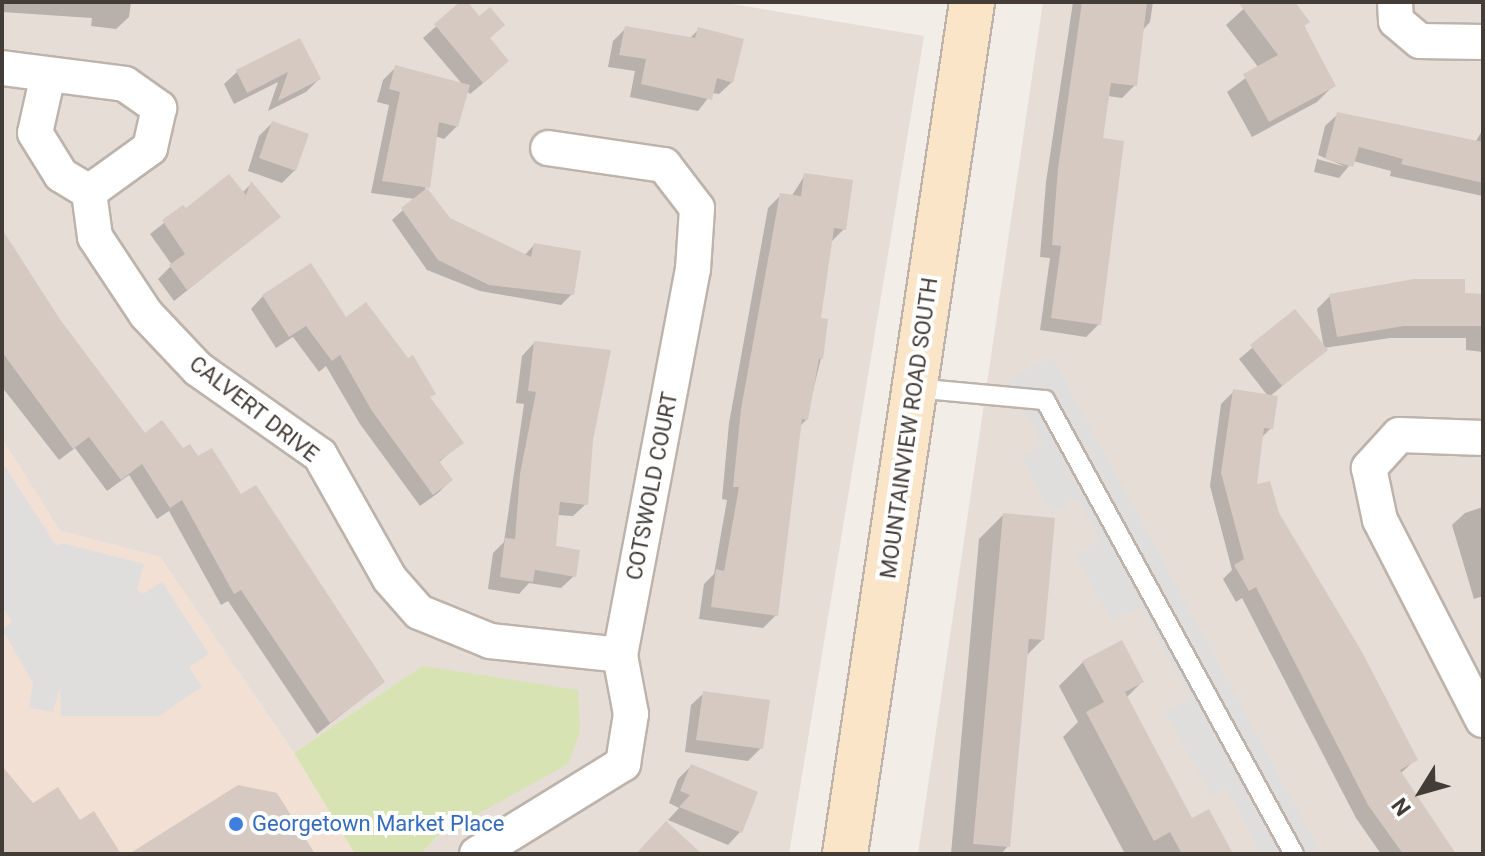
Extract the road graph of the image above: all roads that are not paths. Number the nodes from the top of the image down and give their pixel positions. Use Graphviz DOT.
graph roads {
  1 [pos="972,2"];
  2 [pos="1395,2"];
  3 [pos="1483,42"];
  4 [pos="2,68"];
  5 [pos="48,75"];
  6 [pos="548,148"];
  7 [pos="89,192"];
  8 [pos="915,388"];
  9 [pos="1483,438"];
  10 [pos="620,655"];
  11 [pos="1483,720"];
  12 [pos="477,854"];
  13 [pos="845,854"];
  14 [pos="1294,854"];
  1 -- 8 [label="main road, MOUNTAINVIEW ROAD SOUTH"];
  2 -- 3 [label="street"];
  4 -- 5 [label="street"];
  5 -- 7 [label="street"];
  5 -- 7 [label="street"];
  6 -- 10 [label="street, COTSWOLD COURT"];
  7 -- 10 [label="street, CALVERT DRIVE"];
  8 -- 13 [label="main road, MOUNTAINVIEW ROAD SOUTH"];
  8 -- 14 [label="lane"];
  9 -- 11 [label="street"];
  10 -- 12 [label="street, COTSWOLD COURT"];
}
